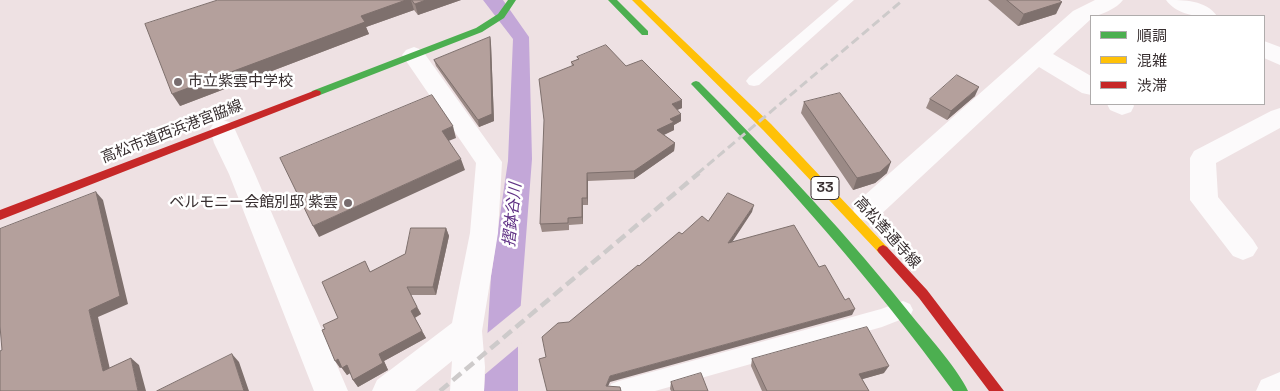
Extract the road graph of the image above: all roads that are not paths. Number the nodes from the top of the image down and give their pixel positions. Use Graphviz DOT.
graph roads {
  1 [pos="512,0"];
  2 [pos="612,0"];
  3 [pos="636,0"];
  4 [pos="847,0"];
  5 [pos="1112,0"];
  6 [pos="1177,0"];
  7 [pos="1204,15"];
  8 [pos="653,41"];
  9 [pos="1265,49"];
  10 [pos="1037,54"];
  11 [pos="414,55"];
  12 [pos="1280,57"];
  13 [pos="688,76"];
  14 [pos="754,81"];
  15 [pos="1090,86"];
  16 [pos="1280,117"];
  17 [pos="223,128"];
  18 [pos="868,210"];
  19 [pos="0,215"];
  20 [pos="1243,248"];
  21 [pos="903,310"];
  22 [pos="466,331"];
  23 [pos="1280,388"];
  24 [pos="331,391"];
  25 [pos="389,391"];
  26 [pos="467,391"];
  27 [pos="619,391"];
  28 [pos="961,391"];
  29 [pos="997,391"];
  30 [pos="1272,391"];
  1 -- 11 [label="main road, 高松市道西浜港宮脇線"];
  2 -- 8 [label="main road"];
  3 -- 29 [label="main road, 高松善通寺線 / 33"];
  4 -- 14 [label="lane"];
  5 -- 10 [label="street"];
  6 -- 7 [label="street"];
  9 -- 12 [label="street"];
  10 -- 15 [label="street"];
  10 -- 18 [label="street"];
  11 -- 17 [label="main road, 高松市道西浜港宮脇線"];
  11 -- 22 [label="street"];
  13 -- 21 [label="main road, 33"];
  16 -- 20 [label="street"];
  17 -- 19 [label="main road, 高松市道西浜港宮脇線"];
  17 -- 24 [label="street"];
  21 -- 27 [label="lane"];
  21 -- 28 [label="main road, 33"];
  22 -- 25 [label="street"];
  22 -- 26 [label="street"];
  23 -- 30 [label="street"];
}
